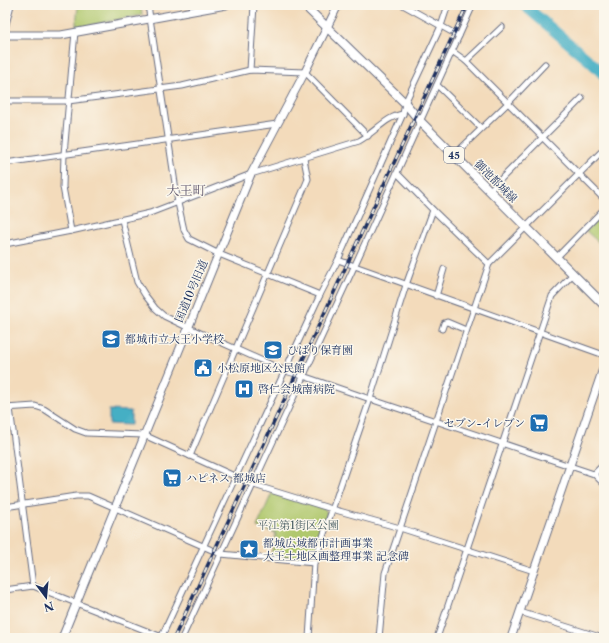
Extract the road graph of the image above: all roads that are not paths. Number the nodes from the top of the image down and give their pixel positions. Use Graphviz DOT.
graph roads {
  1 [pos="11,5"];
  2 [pos="148,5"];
  3 [pos="226,5"];
  4 [pos="254,5"];
  5 [pos="304,5"];
  6 [pos="338,5"];
  7 [pos="403,5"];
  8 [pos="448,5"];
  9 [pos="473,5"];
  10 [pos="150,18"];
  11 [pos="441,26"];
  12 [pos="327,27"];
  13 [pos="502,27"];
  14 [pos="5,28"];
  15 [pos="75,32"];
  16 [pos="5,35"];
  17 [pos="459,36"];
  18 [pos="452,51"];
  19 [pos="466,61"];
  20 [pos="545,64"];
  21 [pos="250,70"];
  22 [pos="305,72"];
  23 [pos="437,85"];
  24 [pos="161,89"];
  25 [pos="582,98"];
  26 [pos="5,101"];
  27 [pos="68,101"];
  28 [pos="405,103"];
  29 [pos="508,103"];
  30 [pos="403,114"];
  31 [pos="420,121"];
  32 [pos="277,124"];
  33 [pos="481,128"];
  34 [pos="368,136"];
  35 [pos="543,137"];
  36 [pos="168,139"];
  37 [pos="604,149"];
  38 [pos="64,154"];
  39 [pos="454,154"];
  40 [pos="304,159"];
  41 [pos="5,163"];
  42 [pos="397,173"];
  43 [pos="250,174"];
  44 [pos="579,174"];
  45 [pos="490,190"];
  46 [pos="604,200"];
  47 [pos="178,203"];
  48 [pos="433,210"];
  49 [pos="604,210"];
  50 [pos="122,220"];
  51 [pos="525,226"];
  52 [pos="71,231"];
  53 [pos="5,244"];
  54 [pos="219,254"];
  55 [pos="556,258"];
  56 [pos="338,260"];
  57 [pos="489,264"];
  58 [pos="354,267"];
  59 [pos="444,269"];
  60 [pos="267,274"];
  61 [pos="573,274"];
  62 [pos="406,285"];
  63 [pos="320,296"];
  64 [pos="436,296"];
  65 [pos="604,305"];
  66 [pos="473,309"];
  67 [pos="187,328"];
  68 [pos="442,329"];
  69 [pos="466,330"];
  70 [pos="540,332"];
  71 [pos="235,349"];
  72 [pos="604,355"];
  73 [pos="604,366"];
  74 [pos="285,371"];
  75 [pos="303,376"];
  76 [pos="370,399"];
  77 [pos="7,408"];
  78 [pos="437,421"];
  79 [pos="144,435"];
  80 [pos="503,444"];
  81 [pos="190,456"];
  82 [pos="604,464"];
  83 [pos="570,466"];
  84 [pos="594,474"];
  85 [pos="236,478"];
  86 [pos="604,484"];
  87 [pos="254,485"];
  88 [pos="22,504"];
  89 [pos="5,507"];
  90 [pos="115,508"];
  91 [pos="332,509"];
  92 [pos="400,528"];
  93 [pos="204,547"];
  94 [pos="466,550"];
  95 [pos="220,554"];
  96 [pos="314,563"];
  97 [pos="534,571"];
  98 [pos="33,586"];
  99 [pos="5,590"];
  100 [pos="77,603"];
  101 [pos="520,612"];
  102 [pos="62,638"];
  103 [pos="161,638"];
  104 [pos="182,638"];
  105 [pos="309,638"];
  106 [pos="379,638"];
  107 [pos="437,638"];
  108 [pos="511,638"];
  109 [pos="603,638"];
  1 -- 14 [label="street"];
  2 -- 10 [label="street"];
  3 -- 10 [label="street"];
  4 -- 21 [label="street"];
  5 -- 12 [label="main road, 御池都城線 / 45"];
  6 -- 12 [label="street, 国道10号旧道"];
  7 -- 11 [label="street"];
  8 -- 11 [label="street"];
  9 -- 17 [label="street"];
  10 -- 15 [label="street"];
  10 -- 24 [label="street"];
  11 -- 17 [label="street"];
  11 -- 28 [label="street"];
  12 -- 22 [label="street, 国道10号旧道"];
  12 -- 28 [label="main road, 御池都城線 / 45"];
  13 -- 19 [label="street"];
  15 -- 16 [label="street"];
  15 -- 27 [label="street"];
  17 -- 18 [label="street"];
  18 -- 19 [label="street"];
  18 -- 23 [label="street"];
  19 -- 29 [label="street"];
  20 -- 29 [label="street"];
  21 -- 22 [label="street"];
  21 -- 24 [label="street"];
  22 -- 32 [label="street, 国道10号旧道"];
  22 -- 34 [label="street"];
  23 -- 31 [label="street"];
  23 -- 33 [label="street"];
  24 -- 27 [label="street"];
  24 -- 36 [label="street"];
  25 -- 35 [label="street"];
  26 -- 27 [label="street"];
  27 -- 38 [label="street"];
  28 -- 30 [label="street"];
  28 -- 31 [label="main road, 御池都城線 / 45"];
  29 -- 33 [label="street"];
  29 -- 35 [label="street"];
  30 -- 34 [label="street"];
  30 -- 56 [label="street"];
  31 -- 39 [label="main road, 御池都城線 / 45"];
  31 -- 42 [label="street"];
  32 -- 36 [label="street"];
  32 -- 43 [label="street, 国道10号旧道"];
  33 -- 39 [label="street"];
  34 -- 40 [label="street"];
  35 -- 44 [label="street"];
  35 -- 45 [label="street"];
  36 -- 38 [label="street"];
  36 -- 47 [label="street"];
  37 -- 44 [label="street"];
  38 -- 41 [label="street"];
  38 -- 52 [label="street"];
  39 -- 45 [label="main road, 御池都城線 / 45"];
  40 -- 43 [label="street"];
  40 -- 60 [label="street"];
  42 -- 48 [label="street"];
  42 -- 58 [label="street"];
  43 -- 47 [label="street"];
  43 -- 54 [label="street, 国道10号旧道"];
  44 -- 46 [label="street"];
  44 -- 51 [label="street"];
  45 -- 51 [label="main road, 御池都城線 / 45"];
  47 -- 50 [label="street"];
  47 -- 54 [label="street"];
  48 -- 57 [label="street"];
  48 -- 62 [label="street"];
  49 -- 55 [label="street"];
  50 -- 52 [label="street"];
  50 -- 67 [label="street"];
  51 -- 55 [label="main road, 御池都城線 / 45"];
  51 -- 57 [label="street"];
  52 -- 53 [label="street"];
  54 -- 60 [label="street"];
  54 -- 67 [label="street, 国道10号旧道"];
  55 -- 61 [label="main road, 御池都城線 / 45"];
  56 -- 58 [label="street"];
  56 -- 63 [label="street"];
  57 -- 66 [label="street"];
  58 -- 62 [label="street"];
  58 -- 75 [label="street"];
  59 -- 64 [label="street"];
  60 -- 63 [label="street"];
  60 -- 71 [label="street"];
  61 -- 65 [label="main road, 御池都城線 / 45"];
  61 -- 70 [label="street"];
  62 -- 64 [label="street"];
  62 -- 76 [label="street"];
  63 -- 74 [label="street"];
  64 -- 66 [label="street"];
  66 -- 69 [label="street"];
  66 -- 70 [label="street"];
  67 -- 71 [label="street"];
  67 -- 79 [label="street, 国道10号旧道"];
  68 -- 69 [label="street"];
  69 -- 78 [label="street"];
  70 -- 72 [label="street"];
  70 -- 80 [label="street"];
  71 -- 74 [label="street"];
  71 -- 81 [label="street"];
  73 -- 83 [label="street"];
  74 -- 75 [label="street"];
  74 -- 85 [label="street"];
  75 -- 76 [label="street"];
  75 -- 87 [label="street"];
  76 -- 78 [label="street"];
  76 -- 91 [label="street"];
  77 -- 79 [label="street"];
  77 -- 88 [label="street"];
  78 -- 80 [label="street"];
  78 -- 92 [label="street"];
  79 -- 81 [label="street"];
  79 -- 90 [label="street, 国道10号旧道"];
  80 -- 83 [label="street"];
  80 -- 94 [label="street"];
  81 -- 85 [label="street"];
  82 -- 84 [label="street"];
  83 -- 84 [label="street"];
  83 -- 97 [label="street"];
  84 -- 86 [label="street"];
  85 -- 87 [label="street"];
  85 -- 93 [label="street"];
  87 -- 91 [label="street"];
  87 -- 95 [label="street"];
  88 -- 89 [label="street"];
  88 -- 90 [label="street"];
  88 -- 98 [label="street"];
  90 -- 93 [label="street"];
  90 -- 100 [label="street, 国道10号旧道"];
  91 -- 92 [label="street"];
  91 -- 96 [label="street"];
  92 -- 94 [label="street"];
  92 -- 106 [label="street"];
  93 -- 95 [label="street"];
  93 -- 103 [label="street"];
  94 -- 97 [label="street"];
  94 -- 107 [label="street"];
  95 -- 96 [label="street"];
  95 -- 104 [label="street"];
  96 -- 105 [label="street"];
  97 -- 101 [label="street"];
  98 -- 99 [label="street"];
  98 -- 100 [label="street"];
  100 -- 102 [label="street, 国道10号旧道"];
  100 -- 103 [label="street"];
  101 -- 108 [label="street"];
  101 -- 109 [label="street"];
}
